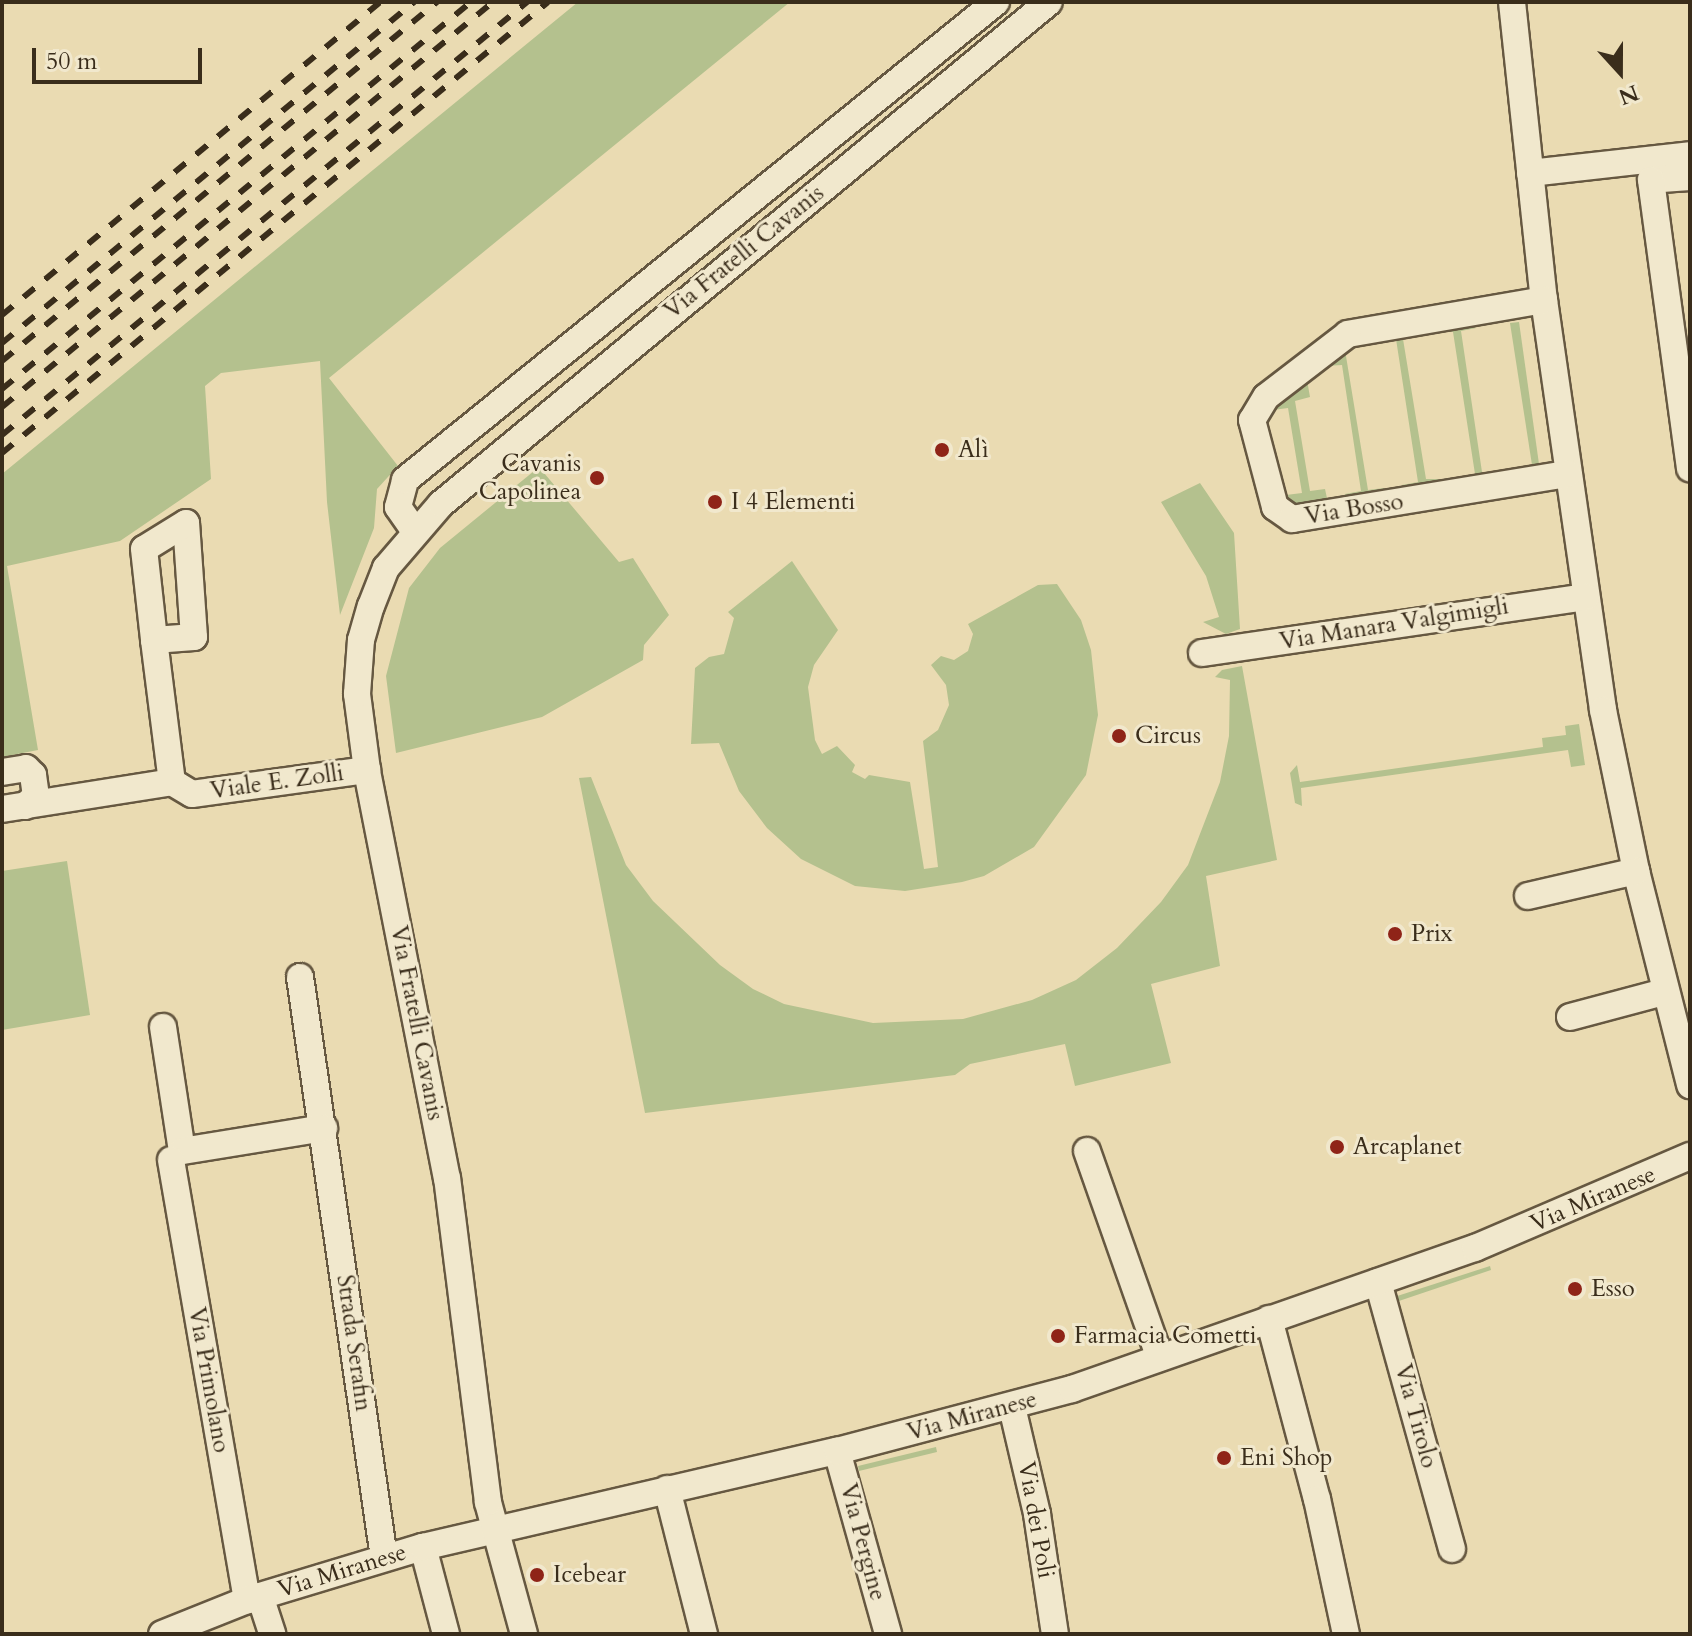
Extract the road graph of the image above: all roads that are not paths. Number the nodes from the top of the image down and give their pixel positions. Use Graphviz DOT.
graph roads {
  1 [pos="996,2"];
  2 [pos="1049,2"];
  3 [pos="1512,2"];
  4 [pos="1690,155"];
  5 [pos="1530,173"];
  6 [pos="1690,177"];
  7 [pos="1544,300"];
  8 [pos="436,456"];
  9 [pos="1690,468"];
  10 [pos="1568,474"];
  11 [pos="441,504"];
  12 [pos="414,530"];
  13 [pos="1586,597"];
  14 [pos="154,640"];
  15 [pos="1202,653"];
  16 [pos="367,770"];
  17 [pos="2,772"];
  18 [pos="172,782"];
  19 [pos="13,808"];
  20 [pos="1636,871"];
  21 [pos="1528,896"];
  22 [pos="300,977"];
  23 [pos="1664,992"];
  24 [pos="1570,1017"];
  25 [pos="163,1027"];
  26 [pos="1690,1085"];
  27 [pos="324,1128"];
  28 [pos="1087,1151"];
  29 [pos="1690,1156"];
  30 [pos="171,1160"];
  31 [pos="1378,1282"];
  32 [pos="1269,1319"];
  33 [pos="1160,1358"];
  34 [pos="1012,1407"];
  35 [pos="837,1451"];
  36 [pos="667,1489"];
  37 [pos="496,1529"];
  38 [pos="423,1547"];
  39 [pos="1452,1549"];
  40 [pos="384,1558"];
  41 [pos="254,1598"];
  42 [pos="162,1634"];
  43 [pos="272,1634"];
  44 [pos="446,1634"];
  45 [pos="524,1634"];
  46 [pos="704,1634"];
  47 [pos="888,1634"];
  48 [pos="1055,1634"];
  49 [pos="1346,1634"];
  1 -- 8 [label="street, Via Fratelli Cavanis"];
  2 -- 11 [label="street, Via Fratelli Cavanis"];
  3 -- 5 [label="street"];
  4 -- 5 [label="street"];
  5 -- 7 [label="street"];
  6 -- 9 [label="street"];
  7 -- 10 [label="street"];
  7 -- 10 [label="street, Via Bosso"];
  8 -- 11 [label="street"];
  8 -- 12 [label="street, Via Fratelli Cavanis"];
  10 -- 13 [label="street"];
  11 -- 12 [label="street, Via Fratelli Cavanis"];
  12 -- 16 [label="street, Via Fratelli Cavanis"];
  13 -- 15 [label="street, Via Manara Valgimigli"];
  13 -- 20 [label="street"];
  14 -- 18 [label="street"];
  16 -- 18 [label="street, Viale E. Zolli"];
  16 -- 37 [label="street, Via Fratelli Cavanis"];
  17 -- 19 [label="street"];
  18 -- 19 [label="street, Viale E. Zolli"];
  20 -- 21 [label="street"];
  20 -- 23 [label="street"];
  22 -- 27 [label="street, Strada Serafin"];
  23 -- 24 [label="street"];
  23 -- 26 [label="street"];
  25 -- 27 [label="street"];
  27 -- 40 [label="street, Strada Serafin"];
  28 -- 33 [label="street"];
  29 -- 31 [label="street, Via Miranese"];
  30 -- 41 [label="street, Via Primolano"];
  31 -- 32 [label="street, Via Miranese"];
  31 -- 39 [label="street, Via Tirolo"];
  32 -- 33 [label="street, Via Miranese"];
  32 -- 49 [label="street"];
  33 -- 34 [label="street, Via Miranese"];
  34 -- 35 [label="street, Via Miranese"];
  34 -- 48 [label="street, Via dei Poli"];
  35 -- 36 [label="street, Via Miranese"];
  35 -- 47 [label="street, Via Pergine"];
  36 -- 37 [label="street, Via Miranese"];
  36 -- 46 [label="street"];
  37 -- 38 [label="street, Via Miranese"];
  37 -- 45 [label="street, Via Fratelli Cavanis"];
  38 -- 40 [label="street, Via Miranese"];
  38 -- 44 [label="street, Via Miranese"];
  40 -- 41 [label="street, Via Miranese"];
  41 -- 42 [label="street, Via Miranese"];
  41 -- 43 [label="street, Via Miranese"];
}
